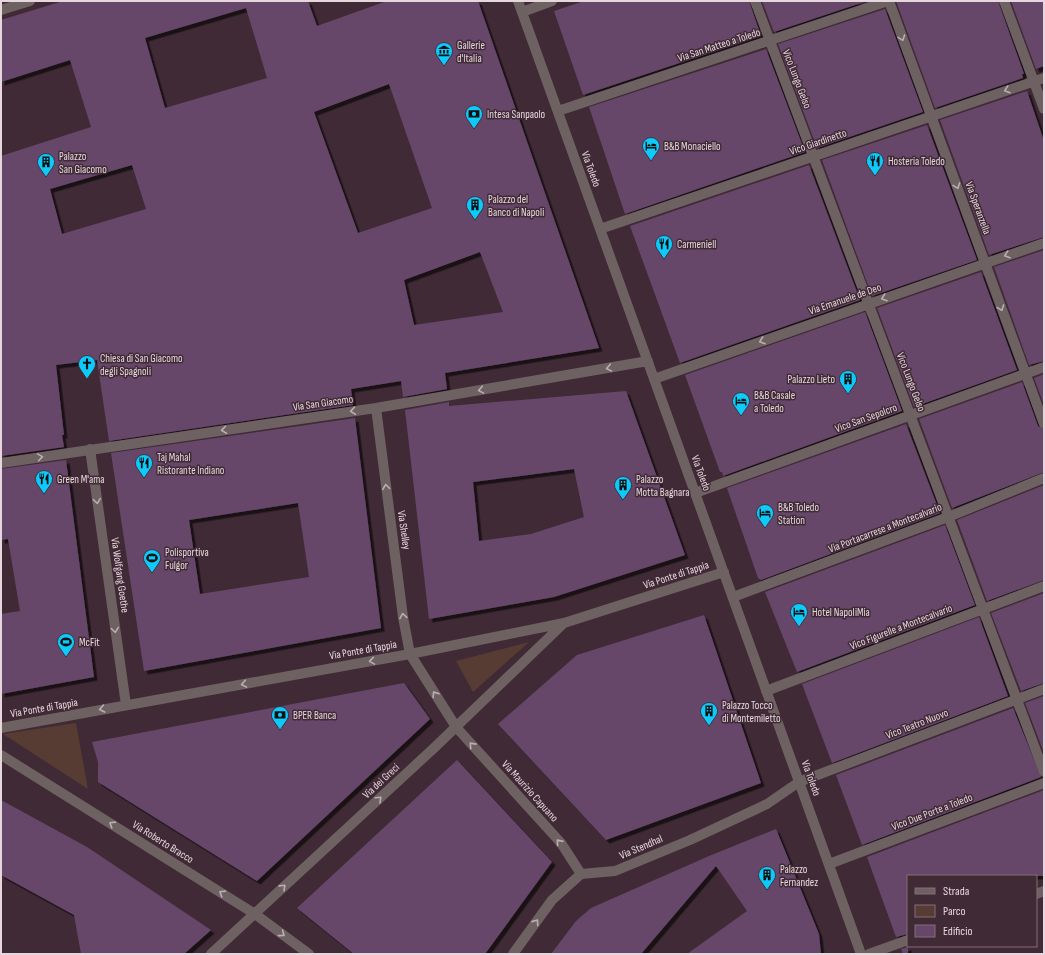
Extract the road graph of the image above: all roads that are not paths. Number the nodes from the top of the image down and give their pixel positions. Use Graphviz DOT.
graph roads {
  1 [pos="30,1"];
  2 [pos="518,1"];
  3 [pos="552,1"];
  4 [pos="755,1"];
  5 [pos="888,1"];
  6 [pos="1004,1"];
  7 [pos="1,10"];
  8 [pos="522,12"];
  9 [pos="770,41"];
  10 [pos="1044,78"];
  11 [pos="1034,81"];
  12 [pos="1044,109"];
  13 [pos="558,111"];
  14 [pos="931,116"];
  15 [pos="813,156"];
  16 [pos="600,229"];
  17 [pos="1044,243"];
  18 [pos="985,263"];
  19 [pos="868,304"];
  20 [pos="648,361"];
  21 [pos="1044,366"];
  22 [pos="1025,373"];
  23 [pos="654,379"];
  24 [pos="376,408"];
  25 [pos="910,415"];
  26 [pos="1044,424"];
  27 [pos="90,449"];
  28 [pos="1,463"];
  29 [pos="1044,478"];
  30 [pos="695,493"];
  31 [pos="948,517"];
  32 [pos="724,572"];
  33 [pos="1044,586"];
  34 [pos="733,598"];
  35 [pos="983,609"];
  36 [pos="564,623"];
  37 [pos="410,654"];
  38 [pos="1044,689"];
  39 [pos="766,691"];
  40 [pos="1017,699"];
  41 [pos="126,705"];
  42 [pos="456,727"];
  43 [pos="1,728"];
  44 [pos="1,755"];
  45 [pos="1044,772"];
  46 [pos="800,782"];
  47 [pos="1044,783"];
  48 [pos="829,864"];
  49 [pos="581,874"];
  50 [pos="255,914"];
  51 [pos="907,940"];
  52 [pos="212,954"];
  53 [pos="309,954"];
  54 [pos="513,954"];
  55 [pos="861,954"];
  56 [pos="869,954"];
  1 -- 7 [label="street"];
  2 -- 8 [label="street, Via Toledo"];
  3 -- 8 [label="street"];
  4 -- 9 [label="street, Vico Lungo Gelso"];
  5 -- 9 [label="street, Via San Matteo a Toledo"];
  5 -- 14 [label="street, Via Speranzella, one-way"];
  6 -- 11 [label="street"];
  8 -- 13 [label="street, Via Toledo"];
  9 -- 13 [label="street, Via San Matteo a Toledo"];
  9 -- 15 [label="street, Vico Lungo Gelso"];
  10 -- 11 [label="street, Vico Giardinetto"];
  11 -- 12 [label="street"];
  11 -- 14 [label="street, Vico Giardinetto, one-way"];
  13 -- 16 [label="street, Via Toledo"];
  14 -- 15 [label="street, Vico Giardinetto"];
  14 -- 18 [label="street, Via Speranzella, one-way"];
  15 -- 16 [label="street, Vico Giardinetto"];
  15 -- 19 [label="street, Vico Lungo Gelso"];
  16 -- 20 [label="street, Via Toledo"];
  17 -- 18 [label="street, Via Emanuele de Deo, one-way"];
  18 -- 19 [label="street, Via Emanuele de Deo, one-way"];
  18 -- 22 [label="street, Via Speranzella, one-way"];
  19 -- 23 [label="street, Via Emanuele de Deo, one-way"];
  19 -- 25 [label="street, Vico Lungo Gelso"];
  20 -- 23 [label="street, Via Toledo"];
  20 -- 24 [label="street, Via San Giacomo, one-way"];
  21 -- 22 [label="street, Vico San Sepolcro"];
  22 -- 25 [label="street, Vico San Sepolcro"];
  22 -- 26 [label="street, Via Speranzella"];
  23 -- 30 [label="street, Via Toledo"];
  24 -- 27 [label="street, Via San Giacomo, one-way"];
  37 -- 24 [label="street, Via Shelley, one-way"];
  25 -- 30 [label="street, Vico San Sepolcro"];
  25 -- 31 [label="street, Vico Lungo Gelso"];
  28 -- 27 [label="street, Via San Giacomo, one-way"];
  27 -- 41 [label="street, Via Wolfgang Goethe, one-way"];
  29 -- 31 [label="street, Via Portacarrese a Montecalvario"];
  30 -- 32 [label="street, Via Toledo"];
  31 -- 34 [label="street, Via Portacarrese a Montecalvario"];
  31 -- 35 [label="street, Vico Lungo Gelso"];
  32 -- 34 [label="street, Via Toledo"];
  32 -- 36 [label="street, Via Ponte di Tappia"];
  33 -- 35 [label="street, Vico Figurelle a Montecalvario"];
  34 -- 39 [label="street, Via Toledo"];
  35 -- 39 [label="street, Vico Figurelle a Montecalvario"];
  35 -- 40 [label="street, Vico Lungo Gelso"];
  36 -- 37 [label="street, Via Ponte di Tappia"];
  36 -- 42 [label="street, Via dei Greci"];
  37 -- 41 [label="street, Via Ponte di Tappia, one-way"];
  42 -- 37 [label="street, Via Maurizio Capuano, one-way"];
  38 -- 40 [label="street, Vico Teatro Nuovo"];
  39 -- 46 [label="street, Via Toledo"];
  40 -- 45 [label="street, Vico Lungo Gelso"];
  40 -- 46 [label="street, Vico Teatro Nuovo"];
  41 -- 43 [label="street, Via Ponte di Tappia, one-way"];
  49 -- 42 [label="street, Via Maurizio Capuano, one-way"];
  50 -- 42 [label="street, Via dei Greci, one-way"];
  50 -- 44 [label="street, Via Roberto Bracco, one-way"];
  46 -- 48 [label="street, Via Toledo"];
  46 -- 49 [label="street, Via Stendhal"];
  47 -- 48 [label="street, Vico Due Porte a Toledo"];
  48 -- 55 [label="street, Via Toledo"];
  54 -- 49 [label="street, one-way"];
  50 -- 52 [label="street, Via dei Greci"];
  50 -- 53 [label="street, Via Roberto Bracco, one-way"];
  51 -- 56 [label="street"];
}
